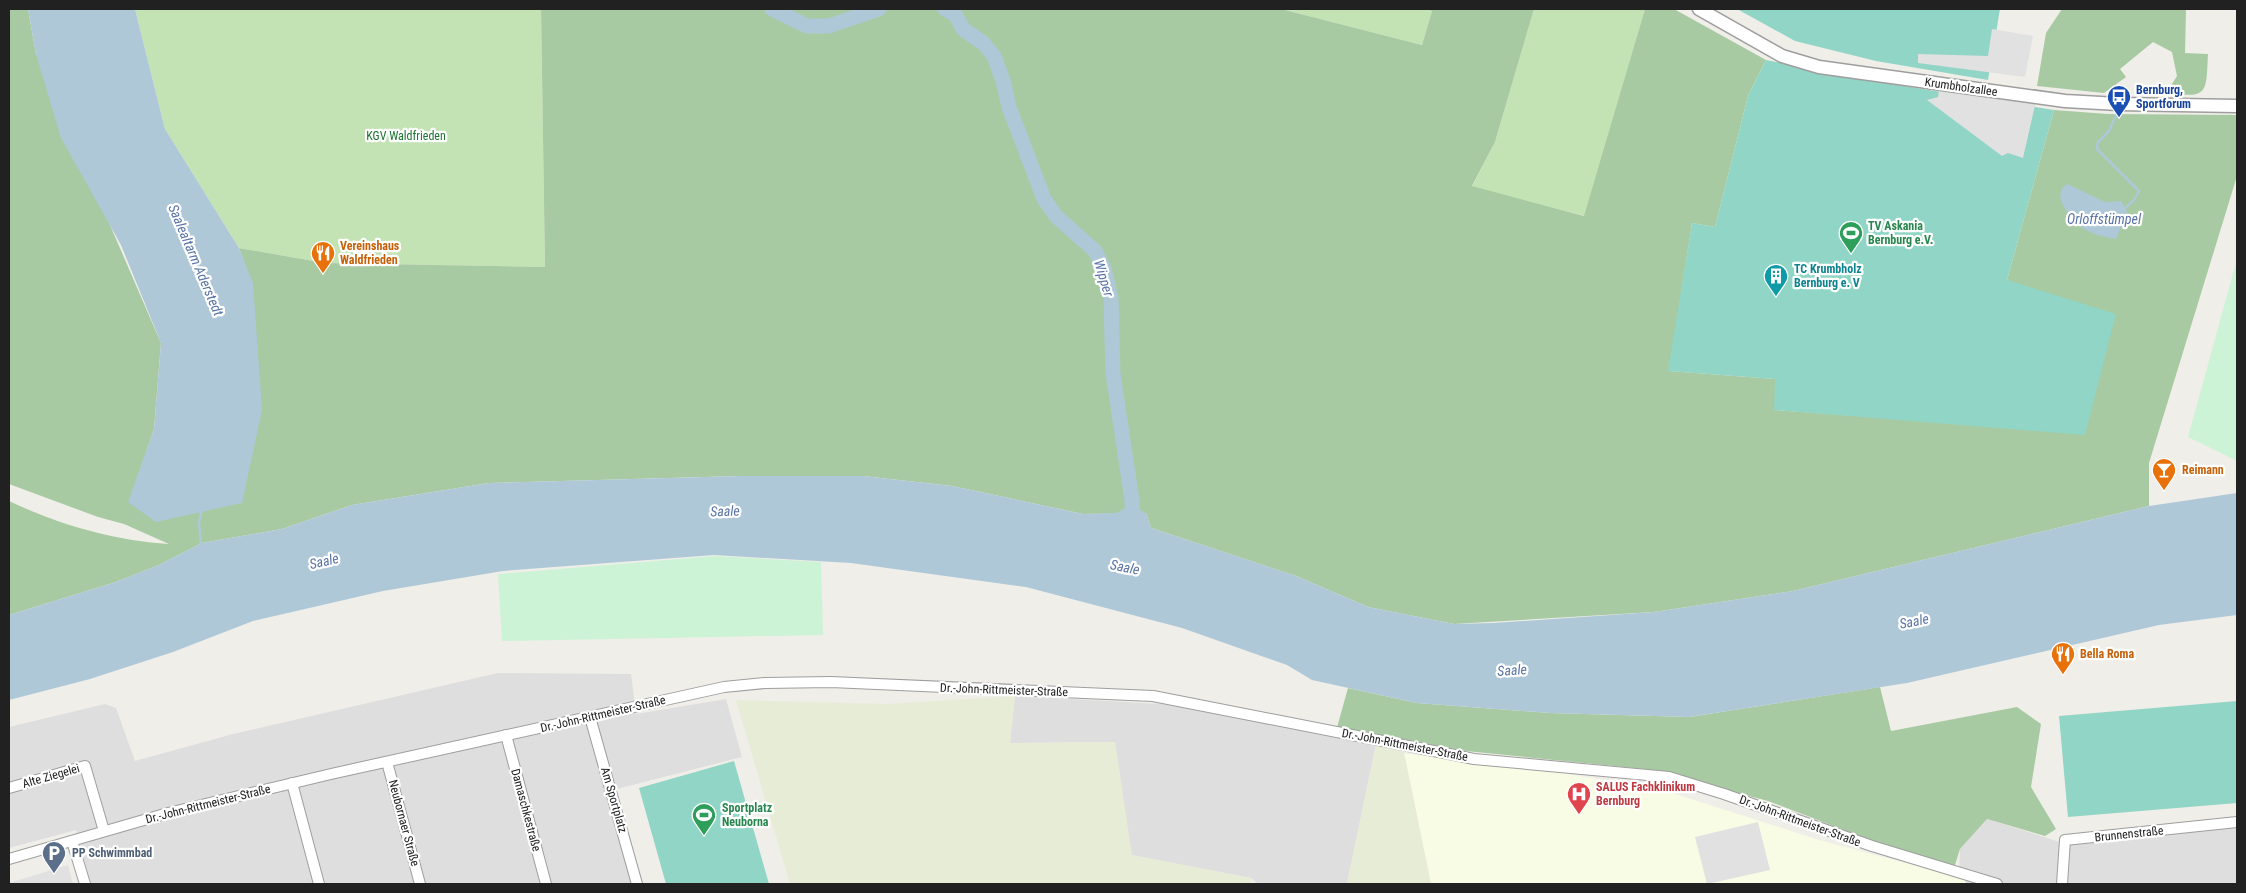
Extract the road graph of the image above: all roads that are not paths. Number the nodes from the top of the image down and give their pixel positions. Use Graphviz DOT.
graph roads {
  1 [pos="1698,9"];
  2 [pos="2237,106"];
  3 [pos="590,717"];
  4 [pos="506,736"];
  5 [pos="387,762"];
  6 [pos="292,783"];
  7 [pos="9,788"];
  8 [pos="2237,822"];
  9 [pos="104,832"];
  10 [pos="72,841"];
  11 [pos="9,859"];
  12 [pos="85,884"];
  13 [pos="319,884"];
  14 [pos="420,884"];
  15 [pos="546,884"];
  16 [pos="637,884"];
  17 [pos="1997,884"];
  18 [pos="2062,884"];
  1 -- 2 [label="street, Krumbholzallee"];
  3 -- 4 [label="street, Dr.-John-Rittmeister-Straße"];
  3 -- 16 [label="street, Am Sportplatz"];
  3 -- 17 [label="street, Dr.-John-Rittmeister-Straße"];
  4 -- 5 [label="street, Dr.-John-Rittmeister-Straße"];
  4 -- 15 [label="street, Damaschkestraße"];
  5 -- 6 [label="street, Dr.-John-Rittmeister-Straße"];
  5 -- 14 [label="street, Neubornaer Straße"];
  6 -- 9 [label="street, Dr.-John-Rittmeister-Straße"];
  6 -- 13 [label="street"];
  7 -- 9 [label="street, Alte Ziegelei"];
  8 -- 18 [label="street, Brunnenstraße"];
  9 -- 10 [label="street, Dr.-John-Rittmeister-Straße"];
  10 -- 11 [label="street, Dr.-John-Rittmeister-Straße"];
  10 -- 12 [label="street"];
}
